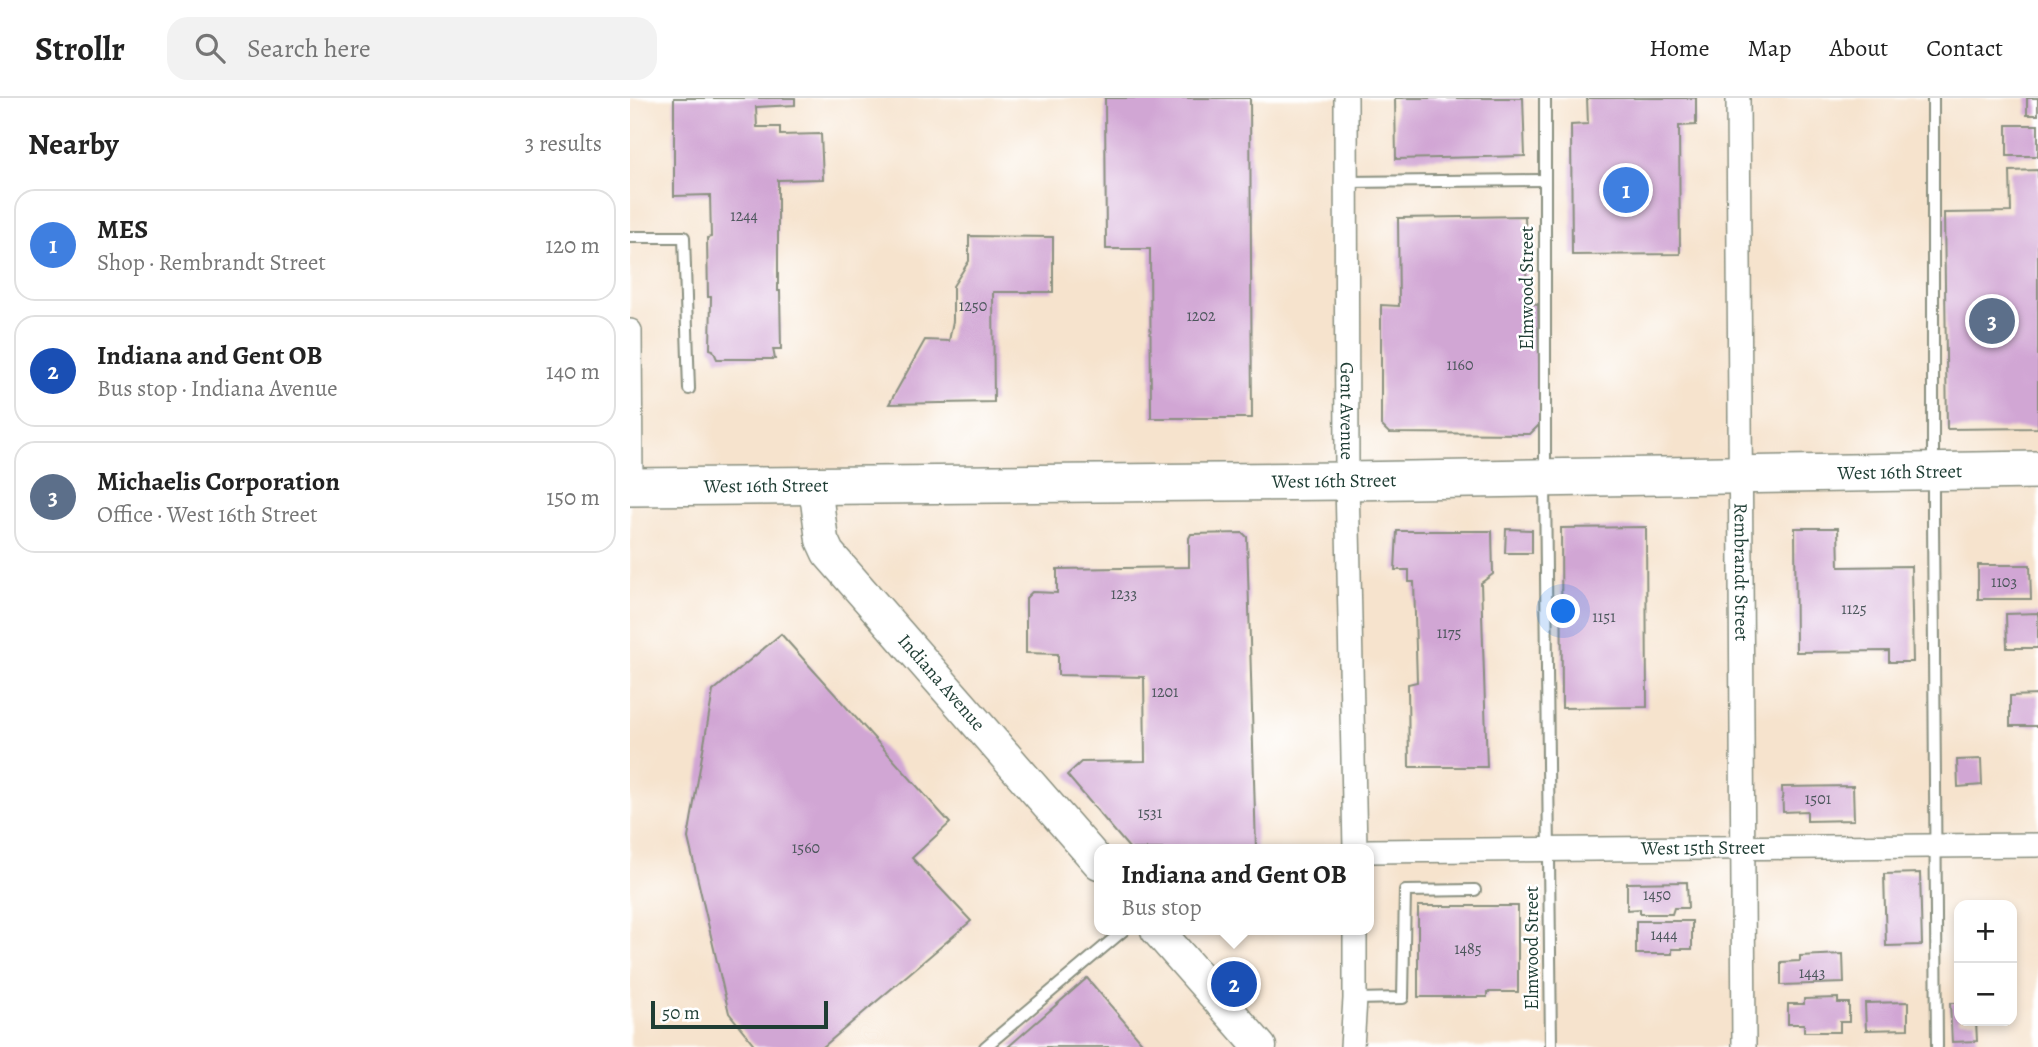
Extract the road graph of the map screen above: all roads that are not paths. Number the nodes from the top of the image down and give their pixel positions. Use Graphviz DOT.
graph roads {
  1 [pos="1346,98"];
  2 [pos="1545,98"];
  3 [pos="1738,98"];
  4 [pos="1933,98"];
  5 [pos="1545,180"];
  6 [pos="1346,182"];
  7 [pos="630,237"];
  8 [pos="630,331"];
  9 [pos="689,389"];
  10 [pos="2038,470"];
  11 [pos="1933,472"];
  12 [pos="1739,476"];
  13 [pos="1545,479"];
  14 [pos="1347,481"];
  15 [pos="815,485"];
  16 [pos="631,487"];
  17 [pos="1355,844"];
  18 [pos="2038,845"];
  19 [pos="1936,846"];
  20 [pos="1743,848"];
  21 [pos="1549,849"];
  22 [pos="1374,851"];
  23 [pos="1094,857"];
  24 [pos="1475,890"];
  25 [pos="1118,935"];
  26 [pos="1161,935"];
  27 [pos="1355,935"];
  28 [pos="1355,999"];
  29 [pos="985,1047"];
  30 [pos="1259,1047"];
  31 [pos="1352,1047"];
  32 [pos="1551,1047"];
  33 [pos="1744,1047"];
  34 [pos="1937,1047"];
  1 -- 6 [label="street, Gent Avenue"];
  2 -- 5 [label="lane, Elmwood Street"];
  3 -- 12 [label="street, Rembrandt Street"];
  4 -- 11 [label="lane"];
  5 -- 6 [label="lane"];
  5 -- 13 [label="lane, Elmwood Street"];
  6 -- 14 [label="street, Gent Avenue"];
  7 -- 9 [label="lane"];
  8 -- 16 [label="street"];
  10 -- 11 [label="main road, West 16th Street"];
  11 -- 12 [label="main road, West 16th Street"];
  11 -- 19 [label="lane"];
  12 -- 13 [label="main road, West 16th Street"];
  12 -- 20 [label="street, Rembrandt Street"];
  13 -- 14 [label="main road, West 16th Street"];
  13 -- 21 [label="lane, Elmwood Street"];
  14 -- 15 [label="main road, West 16th Street"];
  14 -- 17 [label="street, Gent Avenue"];
  15 -- 16 [label="main road, West 16th Street"];
  15 -- 23 [label="main road, Indiana Avenue"];
  18 -- 19 [label="street, West 15th Street"];
  19 -- 20 [label="street, West 15th Street"];
  19 -- 34 [label="lane"];
  20 -- 21 [label="street, West 15th Street"];
  20 -- 33 [label="street, Rembrandt Street"];
  21 -- 22 [label="street, West 15th Street"];
  21 -- 32 [label="lane, Elmwood Street"];
  24 -- 28 [label="lane"];
  25 -- 29 [label="lane"];
  26 -- 30 [label="main road"];
  27 -- 28 [label="street"];
  28 -- 31 [label="street"];
}
